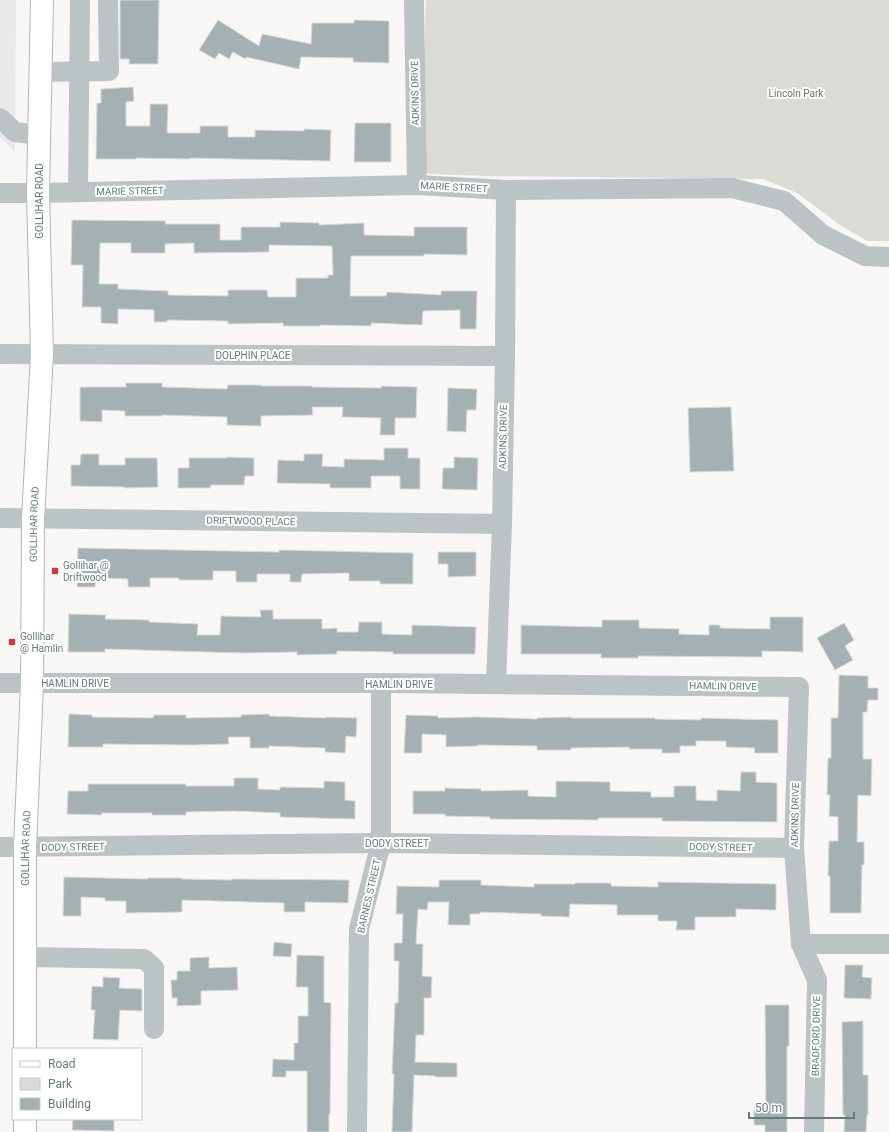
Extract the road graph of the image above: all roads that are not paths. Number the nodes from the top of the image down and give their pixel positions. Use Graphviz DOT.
graph roads {
  1 [pos="42,0"];
  2 [pos="80,0"];
  3 [pos="108,0"];
  4 [pos="414,0"];
  5 [pos="41,72"];
  6 [pos="79,72"];
  7 [pos="0,118"];
  8 [pos="40,135"];
  9 [pos="416,185"];
  10 [pos="506,190"];
  11 [pos="78,192"];
  12 [pos="0,193"];
  13 [pos="38,193"];
  14 [pos="889,257"];
  15 [pos="0,354"];
  16 [pos="42,354"];
  17 [pos="505,356"];
  18 [pos="0,518"];
  19 [pos="33,519"];
  20 [pos="502,524"];
  21 [pos="0,683"];
  22 [pos="381,683"];
  23 [pos="32,684"];
  24 [pos="496,684"];
  25 [pos="799,687"];
  26 [pos="381,843"];
  27 [pos="0,847"];
  28 [pos="25,848"];
  29 [pos="794,848"];
  30 [pos="801,944"];
  31 [pos="889,944"];
  32 [pos="25,957"];
  33 [pos="154,1029"];
  34 [pos="25,1048"];
  35 [pos="25,1120"];
  36 [pos="25,1132"];
  37 [pos="357,1132"];
  38 [pos="814,1132"];
  1 -- 5 [label="main road, GOLLIHAR ROAD"];
  2 -- 6 [label="street"];
  3 -- 6 [label="street"];
  4 -- 9 [label="street, ADKINS DRIVE"];
  5 -- 6 [label="street"];
  5 -- 8 [label="main road, GOLLIHAR ROAD"];
  6 -- 11 [label="street"];
  7 -- 8 [label="street"];
  8 -- 13 [label="main road, GOLLIHAR ROAD"];
  9 -- 10 [label="street, MARIE STREET"];
  9 -- 11 [label="street, MARIE STREET"];
  10 -- 14 [label="street, MARIE STREET"];
  10 -- 17 [label="street, ADKINS DRIVE"];
  11 -- 13 [label="street, MARIE STREET"];
  12 -- 13 [label="street, MARIE STREET"];
  13 -- 16 [label="main road, GOLLIHAR ROAD"];
  15 -- 16 [label="street, DOLPHIN PLACE"];
  16 -- 17 [label="street, DOLPHIN PLACE"];
  16 -- 19 [label="main road, GOLLIHAR ROAD"];
  17 -- 20 [label="street, ADKINS DRIVE"];
  18 -- 19 [label="street, DRIFTWOOD PLACE"];
  19 -- 20 [label="street, DRIFTWOOD PLACE"];
  19 -- 23 [label="main road, GOLLIHAR ROAD"];
  20 -- 24 [label="street, ADKINS DRIVE"];
  21 -- 23 [label="street, HAMLIN DRIVE"];
  22 -- 23 [label="street, HAMLIN DRIVE"];
  22 -- 24 [label="street, HAMLIN DRIVE"];
  22 -- 26 [label="street, BARNES STREET"];
  23 -- 28 [label="main road, GOLLIHAR ROAD"];
  24 -- 25 [label="street, HAMLIN DRIVE"];
  25 -- 29 [label="street, ADKINS DRIVE"];
  26 -- 28 [label="street, DODY STREET"];
  26 -- 29 [label="street, DODY STREET"];
  26 -- 37 [label="street, BARNES STREET"];
  27 -- 28 [label="street, DODY STREET"];
  28 -- 32 [label="main road, GOLLIHAR ROAD"];
  29 -- 30 [label="street, ADKINS DRIVE"];
  30 -- 31 [label="street"];
  30 -- 38 [label="street, BRADFORD DRIVE"];
  32 -- 33 [label="street"];
  32 -- 34 [label="main road, GOLLIHAR ROAD"];
  35 -- 36 [label="main road"];
}
